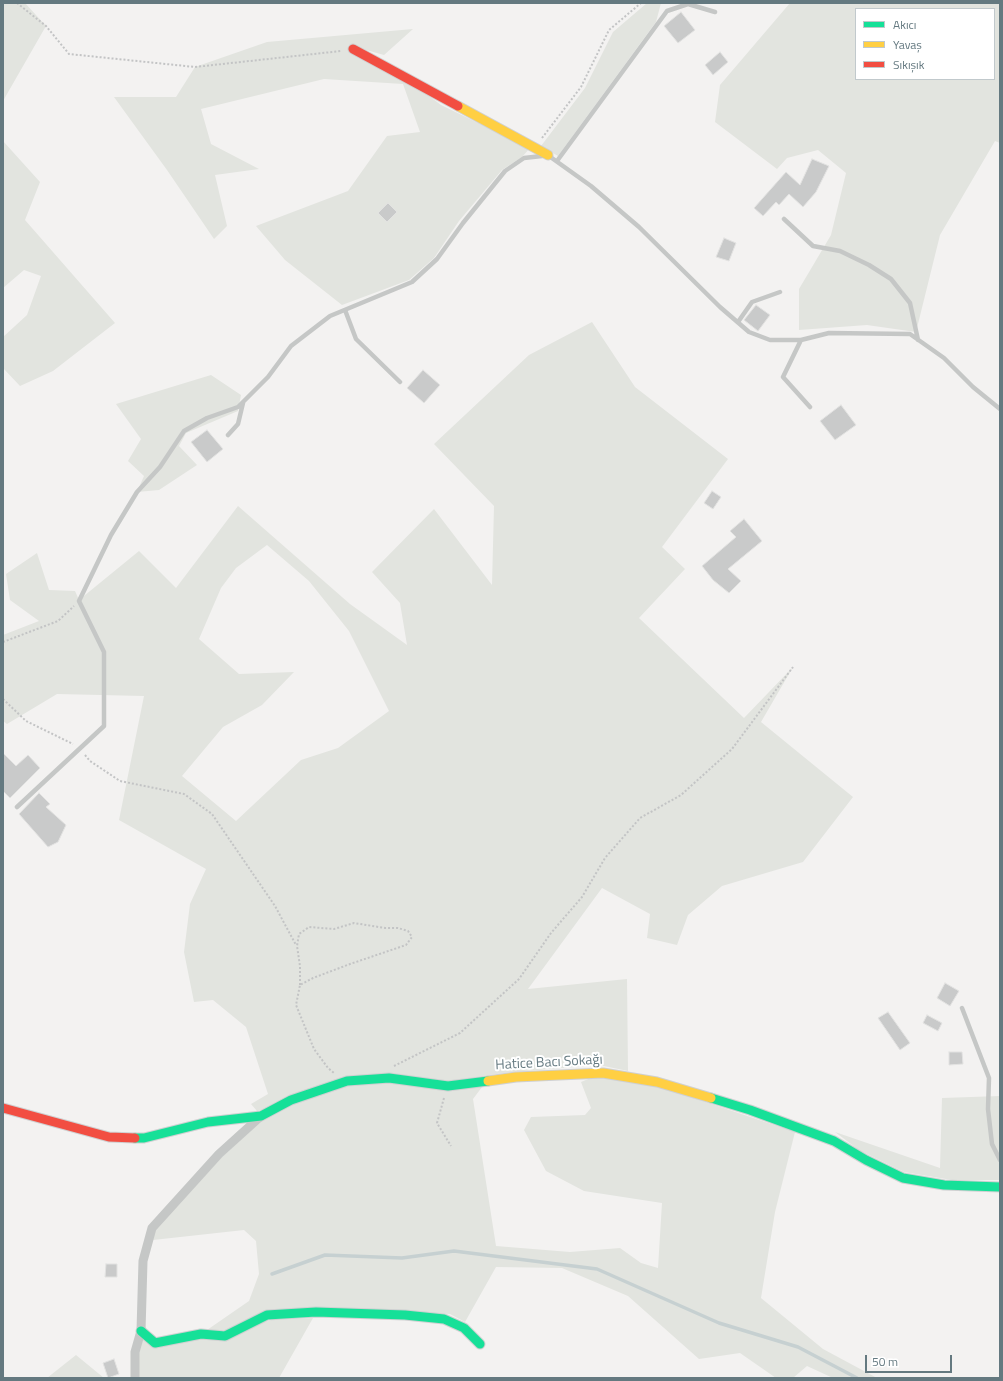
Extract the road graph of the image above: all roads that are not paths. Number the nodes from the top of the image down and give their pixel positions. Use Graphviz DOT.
graph roads {
  1 [pos="714,12"];
  2 [pos="353,49"];
  3 [pos="548,155"];
  4 [pos="557,161"];
  5 [pos="784,219"];
  6 [pos="780,292"];
  7 [pos="346,310"];
  8 [pos="738,322"];
  9 [pos="801,340"];
  10 [pos="918,340"];
  11 [pos="400,382"];
  12 [pos="244,401"];
  13 [pos="810,407"];
  14 [pos="1000,409"];
  15 [pos="228,435"];
  16 [pos="17,807"];
  17 [pos="962,1008"];
  18 [pos="3,1108"];
  19 [pos="261,1116"];
  20 [pos="1000,1160"];
  21 [pos="1000,1187"];
  22 [pos="141,1332"];
  23 [pos="480,1344"];
  24 [pos="136,1378"];
  1 -- 4 [label="lane"];
  2 -- 3 [label="street"];
  3 -- 4 [label="lane"];
  3 -- 7 [label="lane"];
  4 -- 8 [label="lane"];
  5 -- 10 [label="lane"];
  6 -- 8 [label="lane"];
  7 -- 11 [label="lane"];
  7 -- 12 [label="lane"];
  8 -- 9 [label="lane"];
  9 -- 10 [label="lane"];
  9 -- 13 [label="lane"];
  10 -- 14 [label="lane"];
  12 -- 15 [label="lane"];
  12 -- 16 [label="lane"];
  17 -- 20 [label="lane"];
  18 -- 19 [label="street, Hatice Bacı Sokağı"];
  19 -- 21 [label="street, Hatice Bacı Sokağı"];
  19 -- 22 [label="street"];
  22 -- 23 [label="street"];
  22 -- 24 [label="street"];
}
